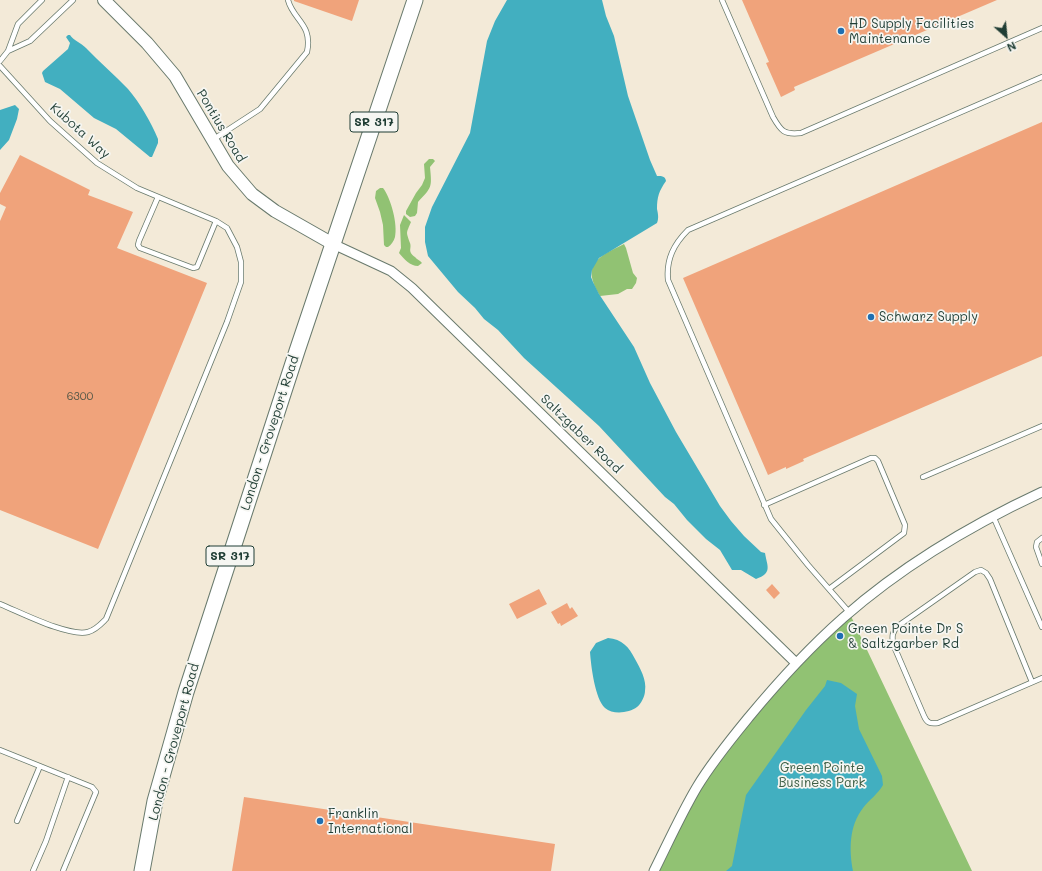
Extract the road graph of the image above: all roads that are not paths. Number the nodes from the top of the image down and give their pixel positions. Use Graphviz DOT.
graph roads {
  1 [pos="42,0"];
  2 [pos="73,0"];
  3 [pos="104,0"];
  4 [pos="288,0"];
  5 [pos="415,0"];
  6 [pos="722,0"];
  7 [pos="1042,28"];
  8 [pos="8,51"];
  9 [pos="0,61"];
  10 [pos="0,66"];
  11 [pos="1042,77"];
  12 [pos="212,140"];
  13 [pos="158,197"];
  14 [pos="216,221"];
  15 [pos="333,244"];
  16 [pos="1042,426"];
  17 [pos="923,477"];
  18 [pos="1042,492"];
  19 [pos="764,505"];
  20 [pos="993,516"];
  21 [pos="1042,538"];
  22 [pos="1042,564"];
  23 [pos="829,589"];
  24 [pos="0,604"];
  25 [pos="849,612"];
  26 [pos="1042,627"];
  27 [pos="796,663"];
  28 [pos="1042,678"];
  29 [pos="1032,682"];
  30 [pos="0,750"];
  31 [pos="40,766"];
  32 [pos="68,777"];
  33 [pos="17,820"];
  34 [pos="33,871"];
  35 [pos="63,871"];
  36 [pos="142,871"];
  37 [pos="654,871"];
  1 -- 8 [label="lane"];
  2 -- 8 [label="lane"];
  3 -- 12 [label="street, Pontius Road"];
  4 -- 12 [label="lane"];
  5 -- 15 [label="main road, London - Groveport Road / SR 317"];
  6 -- 7 [label="lane"];
  8 -- 9 [label="lane"];
  10 -- 13 [label="lane, Kubota Way"];
  11 -- 19 [label="lane"];
  12 -- 15 [label="street, Pontius Road"];
  13 -- 14 [label="lane, Kubota Way"];
  13 -- 14 [label="lane"];
  14 -- 24 [label="lane, Kubota Way"];
  15 -- 27 [label="street, Saltzgaber Road"];
  15 -- 36 [label="main road, London - Groveport Road / SR 317"];
  16 -- 17 [label="lane"];
  18 -- 20 [label="street"];
  19 -- 23 [label="lane"];
  19 -- 23 [label="lane"];
  20 -- 25 [label="street"];
  20 -- 26 [label="lane"];
  21 -- 22 [label="lane"];
  23 -- 25 [label="lane"];
  25 -- 27 [label="street"];
  27 -- 37 [label="street"];
  28 -- 29 [label="lane"];
  29 -- 29 [label="lane"];
  30 -- 31 [label="lane"];
  31 -- 32 [label="lane"];
  31 -- 33 [label="lane"];
  32 -- 34 [label="lane"];
  32 -- 35 [label="lane"];
}
